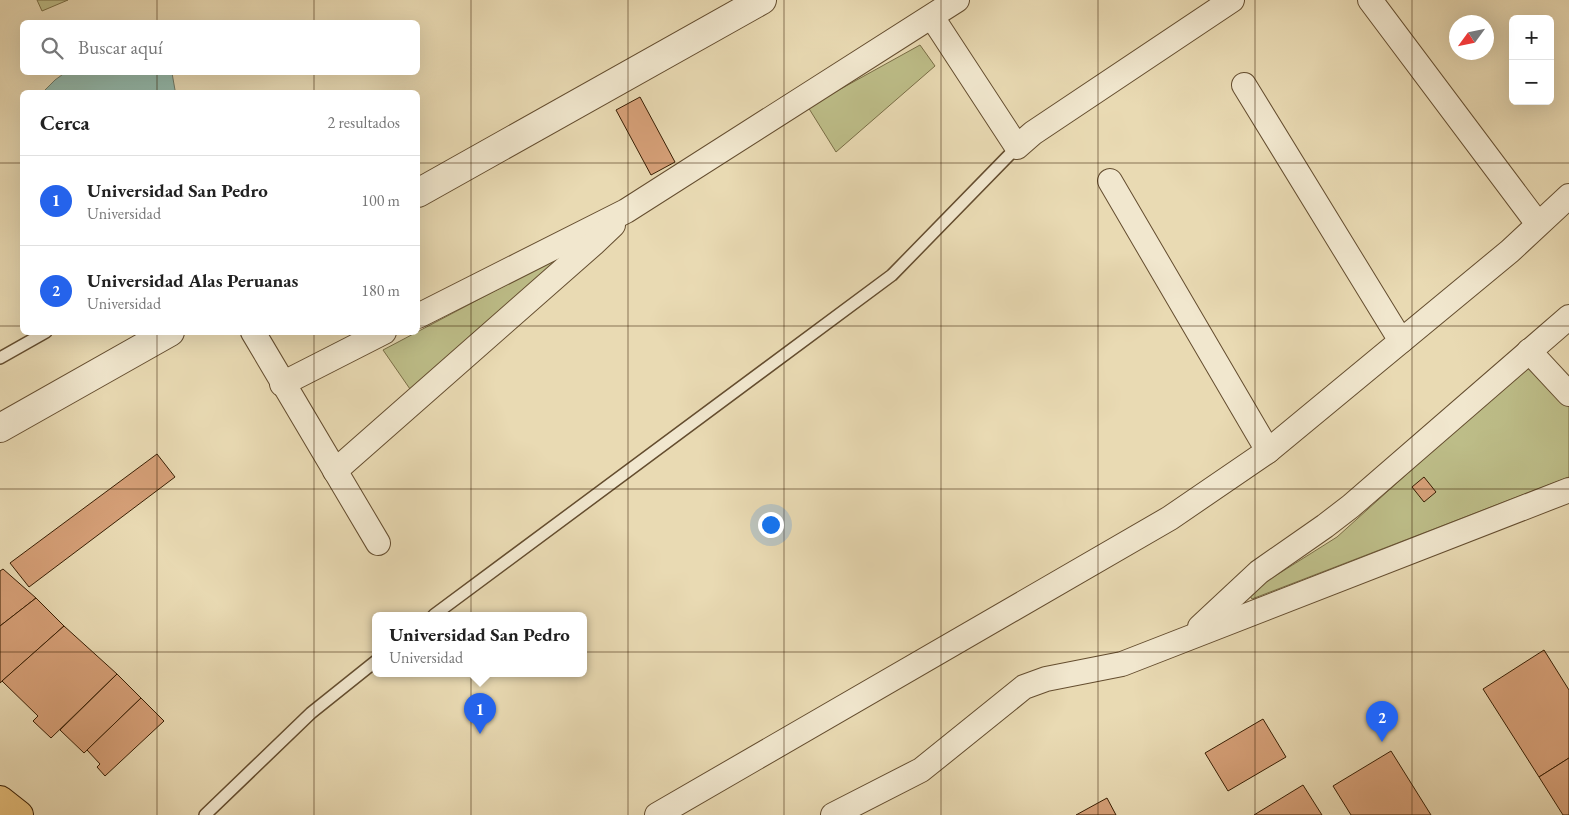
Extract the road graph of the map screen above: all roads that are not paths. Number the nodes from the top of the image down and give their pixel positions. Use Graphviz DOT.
graph roads {
  1 [pos="762,0"];
  2 [pos="957,0"];
  3 [pos="1232,0"];
  4 [pos="1370,0"];
  5 [pos="932,17"];
  6 [pos="1244,85"];
  7 [pos="1017,146"];
  8 [pos="1110,181"];
  9 [pos="420,192"];
  10 [pos="1569,196"];
  11 [pos="626,211"];
  12 [pos="1538,224"];
  13 [pos="420,315"];
  14 [pos="1569,318"];
  15 [pos="41,335"];
  16 [pos="165,335"];
  17 [pos="255,335"];
  18 [pos="378,335"];
  19 [pos="1402,341"];
  20 [pos="1529,351"];
  21 [pos="0,358"];
  22 [pos="282,384"];
  23 [pos="1569,394"];
  24 [pos="0,428"];
  25 [pos="1268,451"];
  26 [pos="335,471"];
  27 [pos="1569,490"];
  28 [pos="378,543"];
  29 [pos="438,612"];
  30 [pos="1192,636"];
  31 [pos="372,663"];
  32 [pos="0,800"];
  33 [pos="18,815"];
  34 [pos="205,815"];
  35 [pos="657,815"];
  36 [pos="832,815"];
  1 -- 9 [label="street"];
  2 -- 5 [label="street"];
  3 -- 7 [label="street"];
  4 -- 12 [label="street"];
  5 -- 7 [label="street"];
  5 -- 11 [label="street"];
  6 -- 19 [label="street"];
  7 -- 29 [label="lane"];
  8 -- 25 [label="street"];
  10 -- 12 [label="street"];
  11 -- 13 [label="street"];
  11 -- 26 [label="street"];
  12 -- 19 [label="street"];
  14 -- 20 [label="street"];
  15 -- 21 [label="lane"];
  16 -- 24 [label="street"];
  17 -- 22 [label="street"];
  18 -- 22 [label="street"];
  19 -- 25 [label="street"];
  20 -- 23 [label="street"];
  20 -- 30 [label="street"];
  22 -- 26 [label="street"];
  25 -- 35 [label="street"];
  26 -- 28 [label="street"];
  27 -- 30 [label="street"];
  30 -- 36 [label="street"];
  31 -- 34 [label="lane"];
  32 -- 33 [label="highway"];
}
